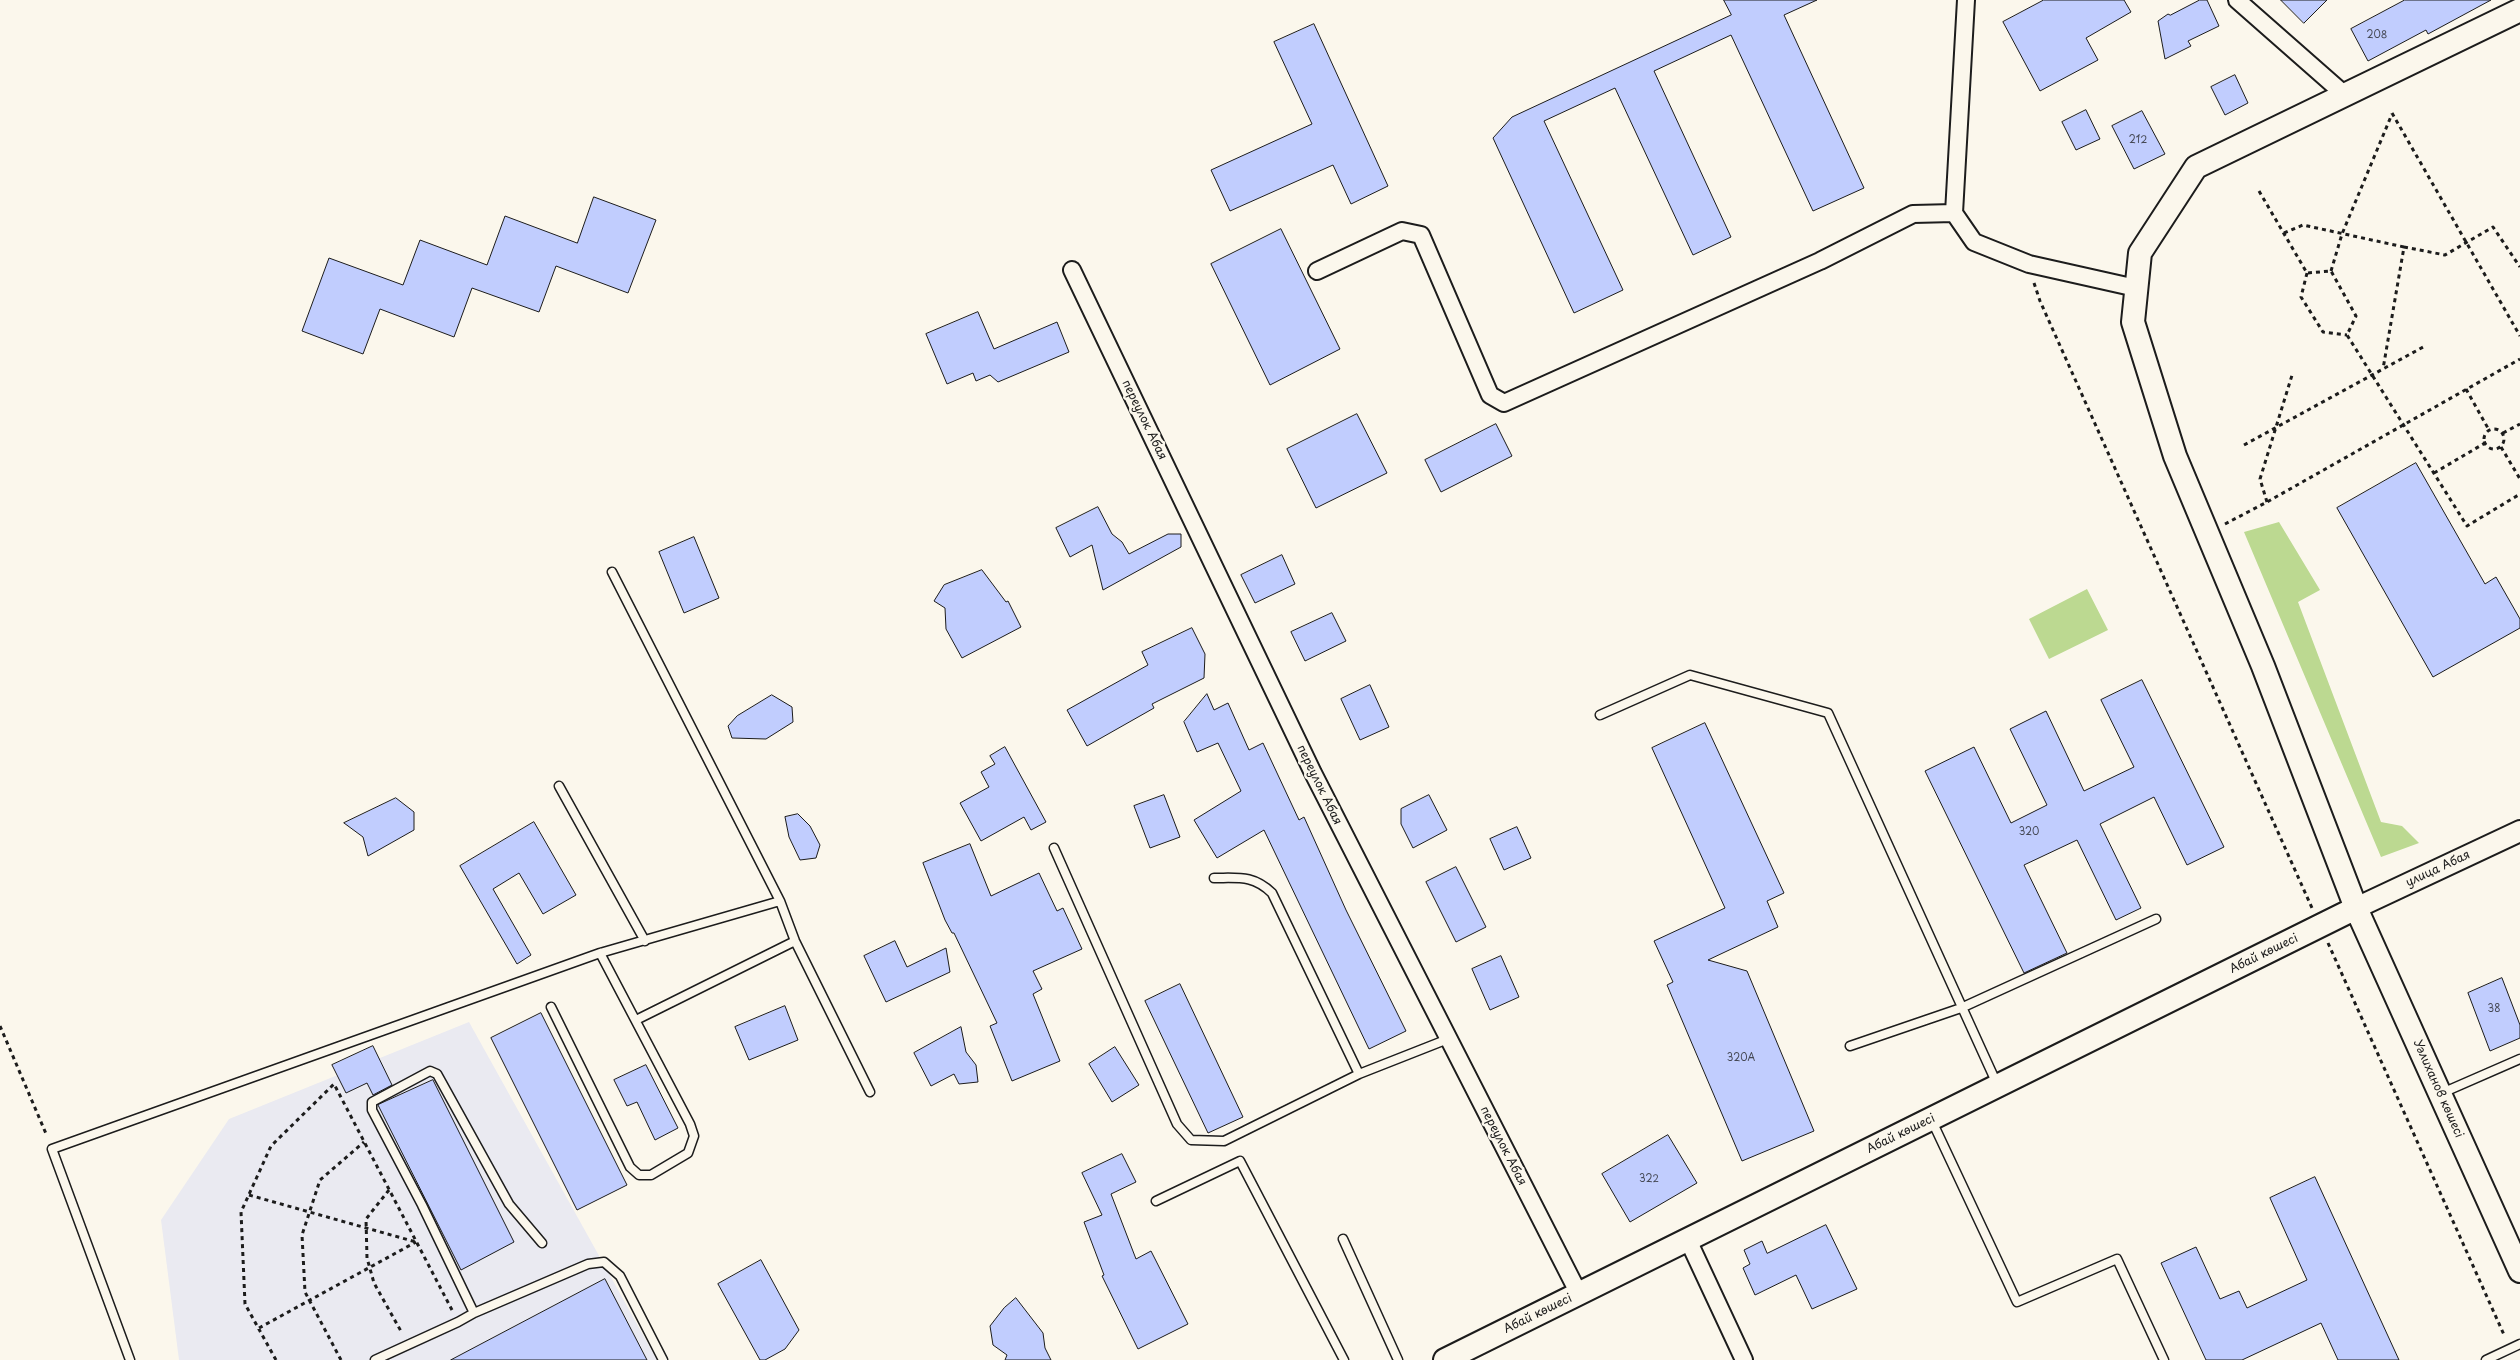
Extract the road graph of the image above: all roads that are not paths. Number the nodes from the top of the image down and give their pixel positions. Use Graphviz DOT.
graph roads {
  1 [pos="1966,0"];
  2 [pos="2236,0"];
  3 [pos="2520,10"];
  4 [pos="2345,95"];
  5 [pos="1954,213"];
  6 [pos="1072,270"];
  7 [pos="1316,271"];
  8 [pos="2136,288"];
  9 [pos="612,572"];
  10 [pos="1600,715"];
  11 [pos="560,786"];
  12 [pos="2520,831"];
  13 [pos="1054,848"];
  14 [pos="1214,878"];
  15 [pos="780,901"];
  16 [pos="2356,908"];
  17 [pos="2156,919"];
  18 [pos="645,941"];
  19 [pos="795,941"];
  20 [pos="600,953"];
  21 [pos="551,1007"];
  22 [pos="1961,1008"];
  23 [pos="636,1020"];
  24 [pos="1448,1039"];
  25 [pos="1850,1046"];
  26 [pos="2520,1059"];
  27 [pos="1359,1074"];
  28 [pos="1998,1086"];
  29 [pos="870,1092"];
  30 [pos="2440,1094"];
  31 [pos="1931,1119"];
  32 [pos="1156,1202"];
  33 [pos="1343,1239"];
  34 [pos="1688,1240"];
  35 [pos="542,1243"];
  36 [pos="2520,1271"];
  37 [pos="1579,1294"];
  38 [pos="474,1313"];
  39 [pos="2520,1344"];
  40 [pos="130,1360"];
  41 [pos="375,1360"];
  42 [pos="663,1360"];
  43 [pos="1344,1360"];
  44 [pos="1398,1360"];
  45 [pos="1445,1360"];
  46 [pos="1744,1360"];
  47 [pos="2164,1360"];
  48 [pos="2486,1360"];
  1 -- 5 [label="street"];
  2 -- 4 [label="street"];
  3 -- 4 [label="main road, Уәлиханов көшесі"];
  4 -- 8 [label="main road, Уәлиханов көшесі"];
  5 -- 7 [label="street"];
  5 -- 8 [label="street"];
  6 -- 24 [label="street, переулок Абая"];
  8 -- 16 [label="main road, Уәлиханов көшесі"];
  9 -- 15 [label="lane"];
  10 -- 22 [label="lane"];
  11 -- 18 [label="lane"];
  12 -- 16 [label="street, улица Абая"];
  13 -- 27 [label="lane"];
  14 -- 27 [label="lane"];
  15 -- 18 [label="lane"];
  15 -- 19 [label="lane"];
  16 -- 28 [label="main road, Абай көшесі"];
  16 -- 30 [label="main road, Уәлиханов көшесі"];
  17 -- 22 [label="lane"];
  18 -- 20 [label="lane"];
  19 -- 23 [label="lane"];
  19 -- 29 [label="lane"];
  20 -- 23 [label="lane"];
  20 -- 40 [label="lane"];
  21 -- 23 [label="lane"];
  22 -- 25 [label="lane"];
  22 -- 28 [label="lane"];
  24 -- 27 [label="lane"];
  24 -- 37 [label="street, переулок Абая"];
  26 -- 30 [label="lane"];
  28 -- 31 [label="main road, Абай көшесі"];
  30 -- 36 [label="main road, Уәлиханов көшесі"];
  31 -- 34 [label="main road, Абай көшесі"];
  31 -- 47 [label="lane"];
  32 -- 43 [label="lane"];
  33 -- 44 [label="lane"];
  34 -- 37 [label="main road, Абай көшесі"];
  34 -- 46 [label="street"];
  35 -- 38 [label="lane"];
  37 -- 45 [label="main road, Абай көшесі"];
  38 -- 41 [label="lane"];
  38 -- 42 [label="lane"];
  39 -- 48 [label="lane"];
}
